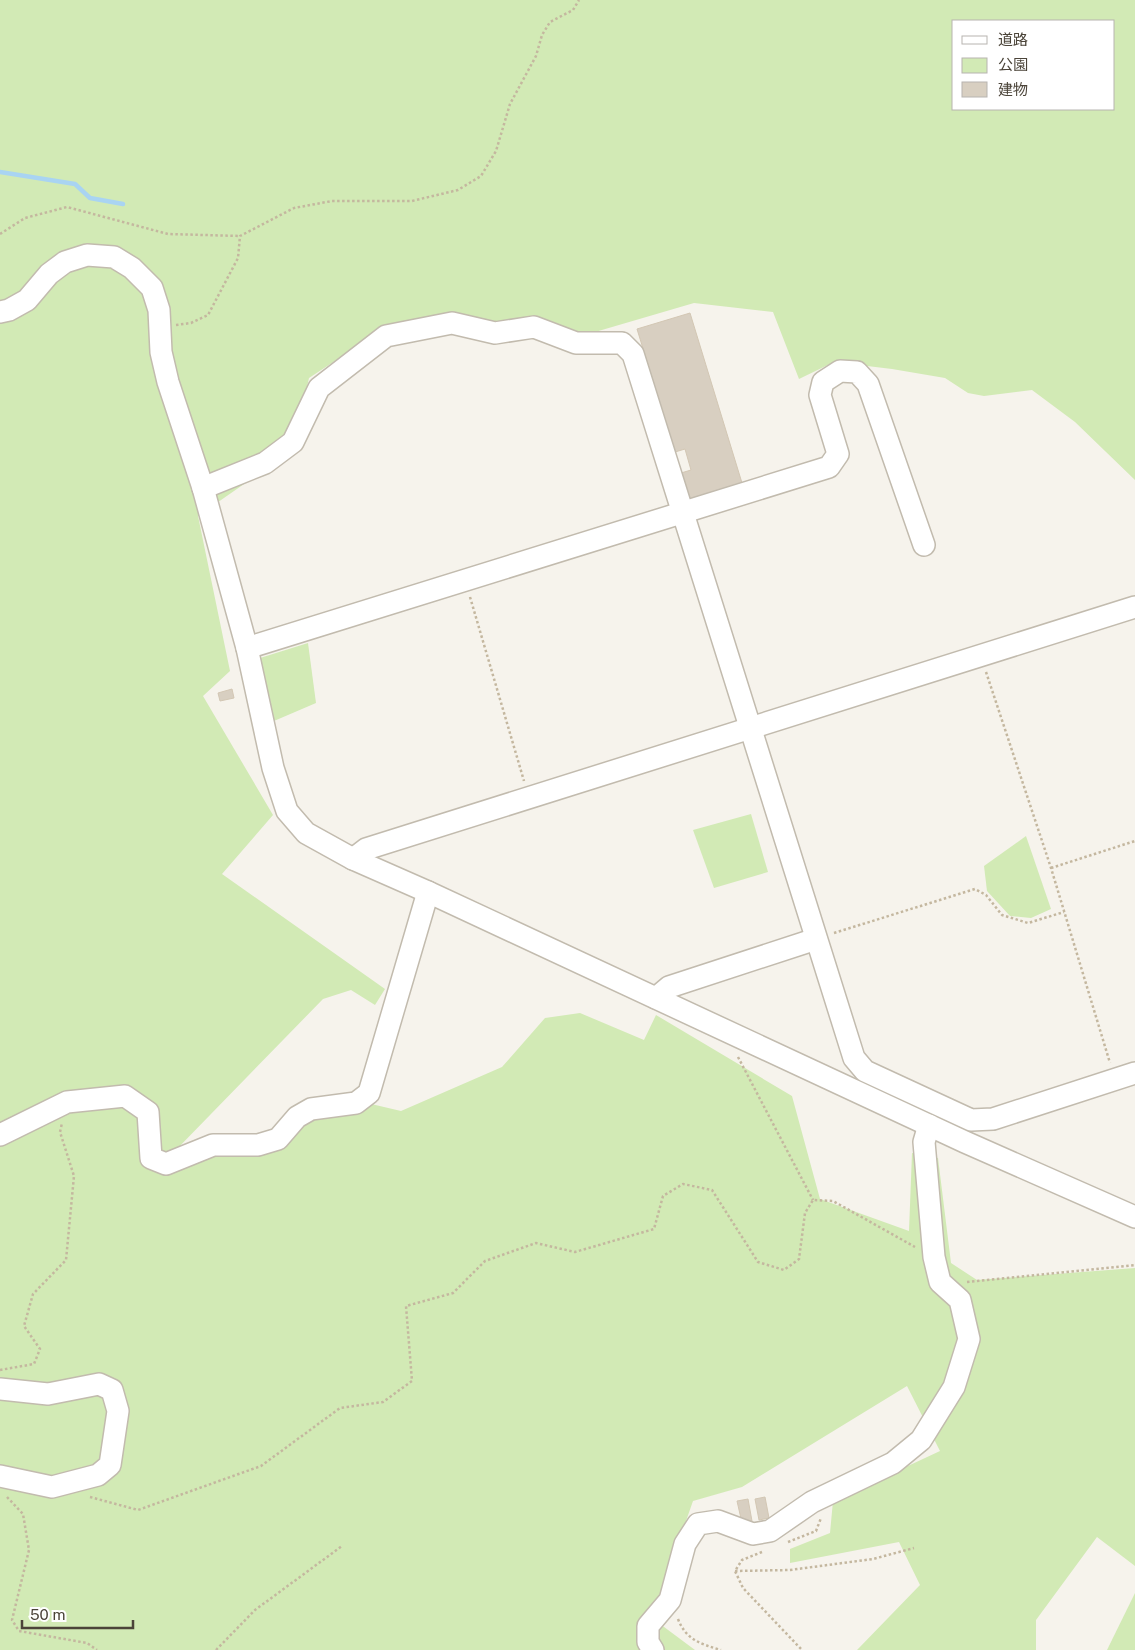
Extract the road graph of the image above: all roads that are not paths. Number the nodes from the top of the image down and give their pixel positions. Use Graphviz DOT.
graph roads {
  1 [pos="0,312"];
  2 [pos="202,488"];
  3 [pos="683,514"];
  4 [pos="924,544"];
  5 [pos="1135,606"];
  6 [pos="247,648"];
  7 [pos="751,727"];
  8 [pos="353,859"];
  9 [pos="428,892"];
  10 [pos="816,939"];
  11 [pos="656,998"];
  12 [pos="1125,1077"];
  13 [pos="929,1125"];
  14 [pos="0,1134"];
  15 [pos="1135,1217"];
  16 [pos="0,1389"];
  17 [pos="1,1484"];
  18 [pos="653,1650"];
  1 -- 2 [label="street"];
  2 -- 3 [label="street"];
  2 -- 6 [label="street"];
  3 -- 4 [label="street"];
  3 -- 6 [label="street"];
  3 -- 7 [label="street"];
  5 -- 7 [label="street"];
  6 -- 8 [label="street"];
  7 -- 8 [label="street"];
  7 -- 10 [label="street"];
  8 -- 9 [label="street"];
  9 -- 11 [label="street"];
  9 -- 14 [label="street"];
  10 -- 11 [label="street"];
  10 -- 12 [label="street"];
  11 -- 13 [label="street"];
  13 -- 15 [label="street"];
  13 -- 18 [label="street"];
  16 -- 17 [label="street"];
}
